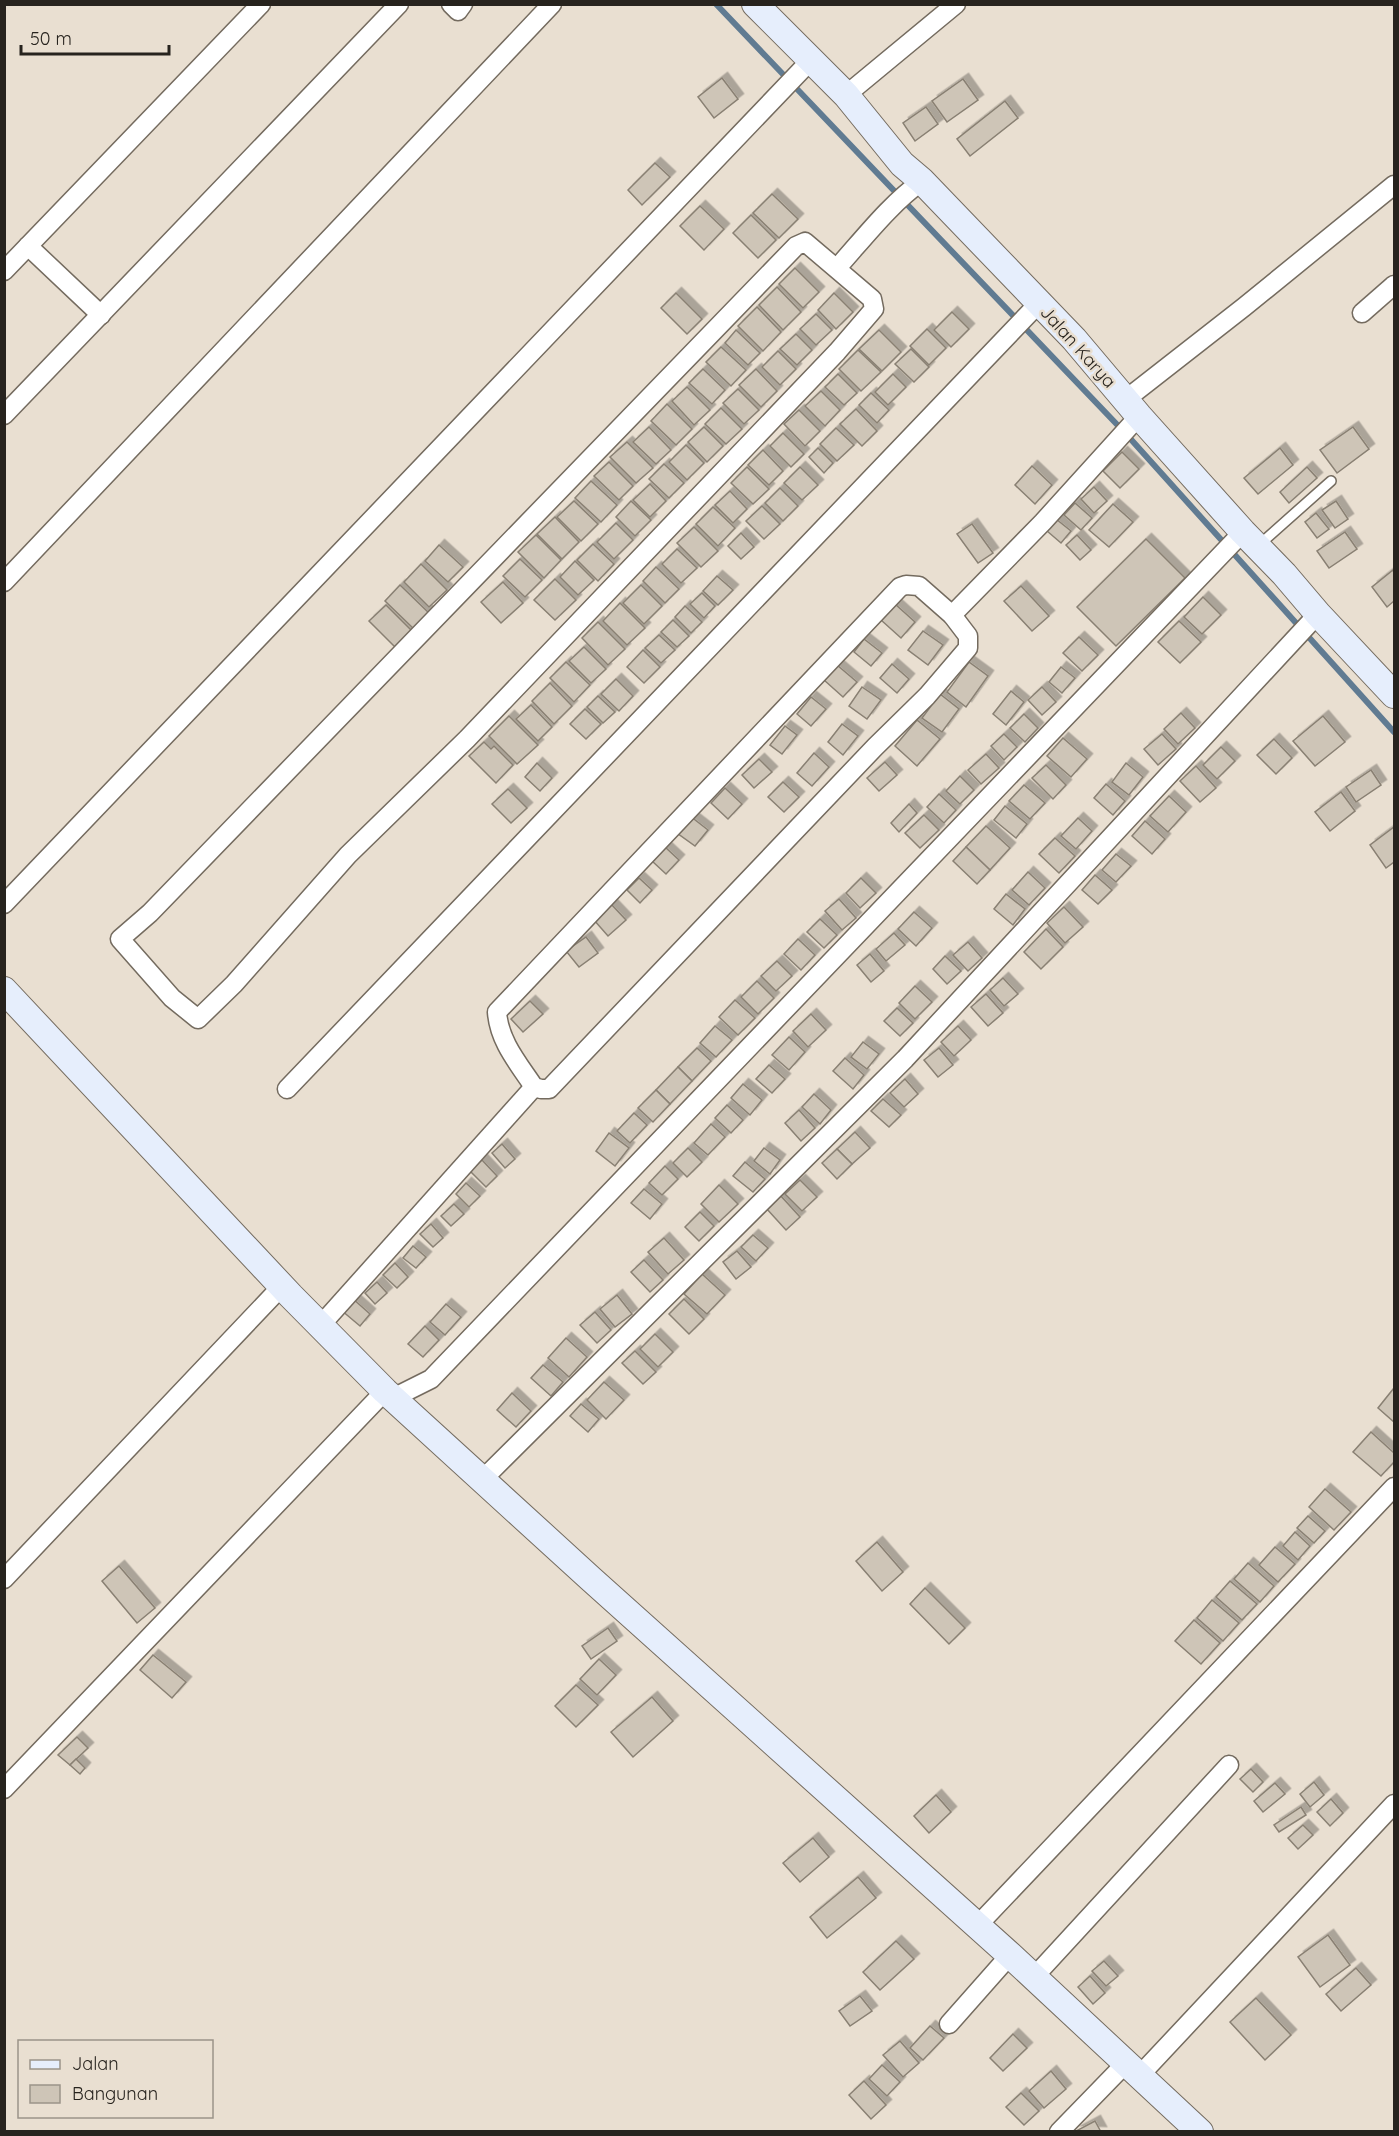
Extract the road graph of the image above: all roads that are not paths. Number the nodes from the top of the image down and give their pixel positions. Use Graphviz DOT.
graph roads {
  1 [pos="261,4"];
  2 [pos="399,4"];
  3 [pos="452,4"];
  4 [pos="464,4"];
  5 [pos="552,4"];
  6 [pos="956,4"];
  7 [pos="758,6"];
  8 [pos="805,67"];
  9 [pos="846,95"];
  10 [pos="917,185"];
  11 [pos="1395,185"];
  12 [pos="28,246"];
  13 [pos="837,268"];
  14 [pos="4,271"];
  15 [pos="1395,285"];
  16 [pos="1039,303"];
  17 [pos="1362,313"];
  18 [pos="101,315"];
  19 [pos="1132,413"];
  20 [pos="4,416"];
  21 [pos="1331,481"];
  22 [pos="1245,539"];
  23 [pos="4,582"];
  24 [pos="952,615"];
  25 [pos="1315,619"];
  26 [pos="1395,695"];
  27 [pos="4,904"];
  28 [pos="4,990"];
  29 [pos="534,1087"];
  30 [pos="287,1089"];
  31 [pos="282,1286"];
  32 [pos="320,1326"];
  33 [pos="389,1394"];
  34 [pos="482,1480"];
  35 [pos="1395,1487"];
  36 [pos="4,1579"];
  37 [pos="1228,1765"];
  38 [pos="4,1789"];
  39 [pos="1395,1804"];
  40 [pos="977,1926"];
  41 [pos="1010,1954"];
  42 [pos="1034,1977"];
  43 [pos="950,2024"];
  44 [pos="1134,2068"];
  45 [pos="1059,2132"];
  46 [pos="1200,2132"];
  1 -- 12 [label="street"];
  2 -- 18 [label="street"];
  3 -- 4 [label="street"];
  5 -- 23 [label="street"];
  6 -- 9 [label="street"];
  7 -- 8 [label="street, Jalan Karya"];
  8 -- 9 [label="street, Jalan Karya"];
  8 -- 27 [label="street"];
  9 -- 10 [label="street, Jalan Karya"];
  10 -- 13 [label="street"];
  10 -- 16 [label="street, Jalan Karya"];
  11 -- 19 [label="street"];
  12 -- 14 [label="street"];
  12 -- 18 [label="street"];
  13 -- 13 [label="street"];
  15 -- 17 [label="street"];
  16 -- 19 [label="street, Jalan Karya"];
  16 -- 30 [label="street"];
  18 -- 20 [label="street"];
  19 -- 22 [label="street, Jalan Karya"];
  19 -- 24 [label="street"];
  21 -- 22 [label="lane"];
  22 -- 25 [label="street, Jalan Karya"];
  22 -- 33 [label="street"];
  24 -- 29 [label="street"];
  24 -- 29 [label="street"];
  25 -- 26 [label="street, Jalan Karya"];
  25 -- 34 [label="street"];
  28 -- 31 [label="street"];
  29 -- 32 [label="street"];
  31 -- 32 [label="street"];
  31 -- 36 [label="street"];
  32 -- 33 [label="street"];
  33 -- 34 [label="street"];
  33 -- 38 [label="street"];
  34 -- 40 [label="street"];
  35 -- 40 [label="street"];
  37 -- 42 [label="street"];
  39 -- 44 [label="street"];
  40 -- 41 [label="street"];
  41 -- 42 [label="street"];
  41 -- 43 [label="street"];
  42 -- 44 [label="street"];
  44 -- 45 [label="street"];
  44 -- 46 [label="street"];
}
